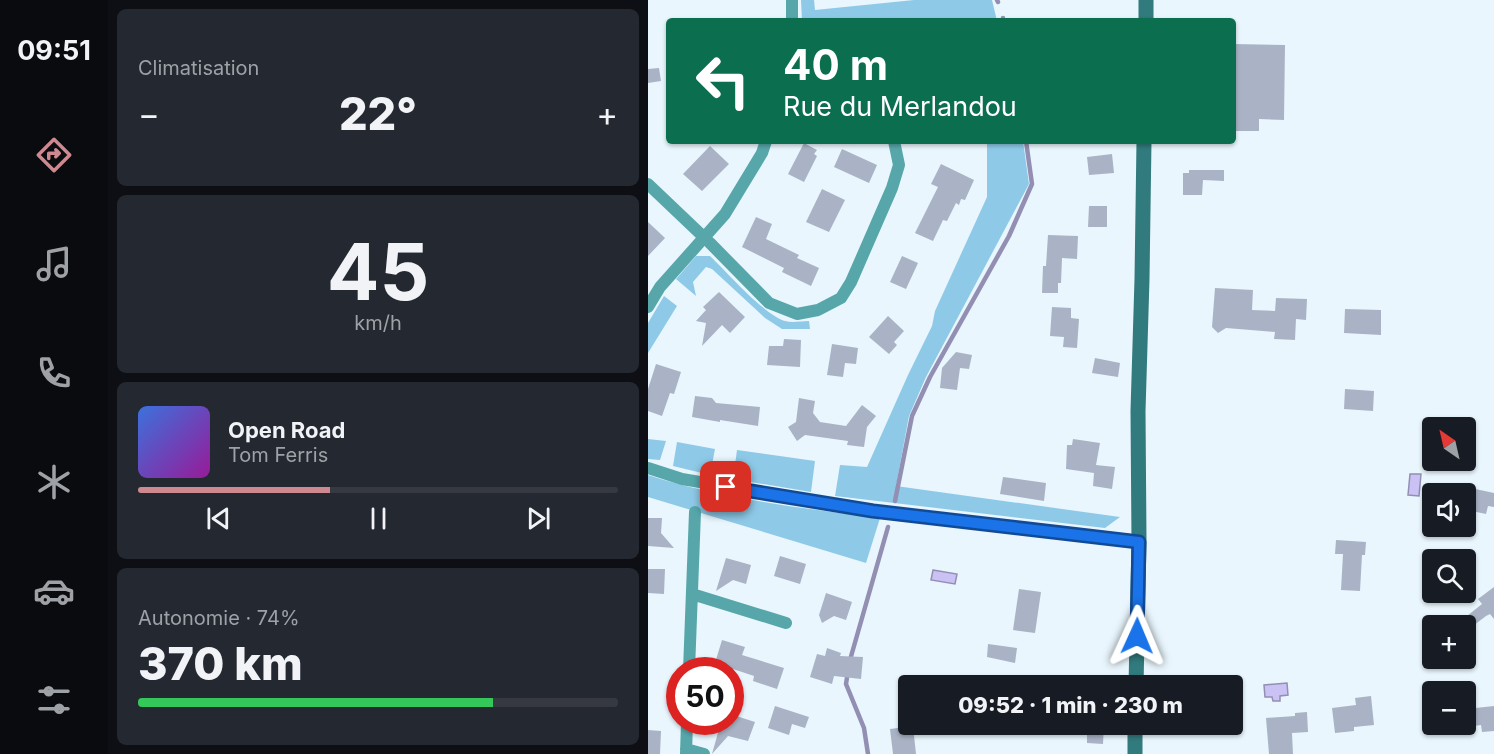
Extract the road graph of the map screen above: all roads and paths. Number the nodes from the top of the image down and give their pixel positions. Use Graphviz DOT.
graph roads {
  1 [pos="792,0"];
  2 [pos="1146,0"];
  3 [pos="792,18"];
  4 [pos="1146,18"];
  5 [pos="765,144"];
  6 [pos="895,144"];
  7 [pos="1143,144"];
  8 [pos="648,184"];
  9 [pos="705,238"];
  10 [pos="648,307"];
  11 [pos="648,468"];
  12 [pos="696,512"];
  13 [pos="1139,542"];
  14 [pos="692,594"];
  15 [pos="786,623"];
  16 [pos="690,657"];
  17 [pos="1136,675"];
  18 [pos="687,735"];
  19 [pos="1135,735"];
  20 [pos="686,751"];
  21 [pos="704,754"];
  22 [pos="1135,754"];
  1 -- 3 [label="street"];
  2 -- 4 [label="main road"];
  5 -- 9 [label="street"];
  6 -- 9 [label="street"];
  7 -- 13 [label="main road"];
  8 -- 9 [label="street"];
  9 -- 10 [label="street"];
  11 -- 13 [label="street"];
  12 -- 14 [label="street"];
  13 -- 17 [label="main road"];
  14 -- 15 [label="street"];
  14 -- 16 [label="street"];
  18 -- 20 [label="street"];
  19 -- 22 [label="main road"];
  20 -- 21 [label="street"];
}
